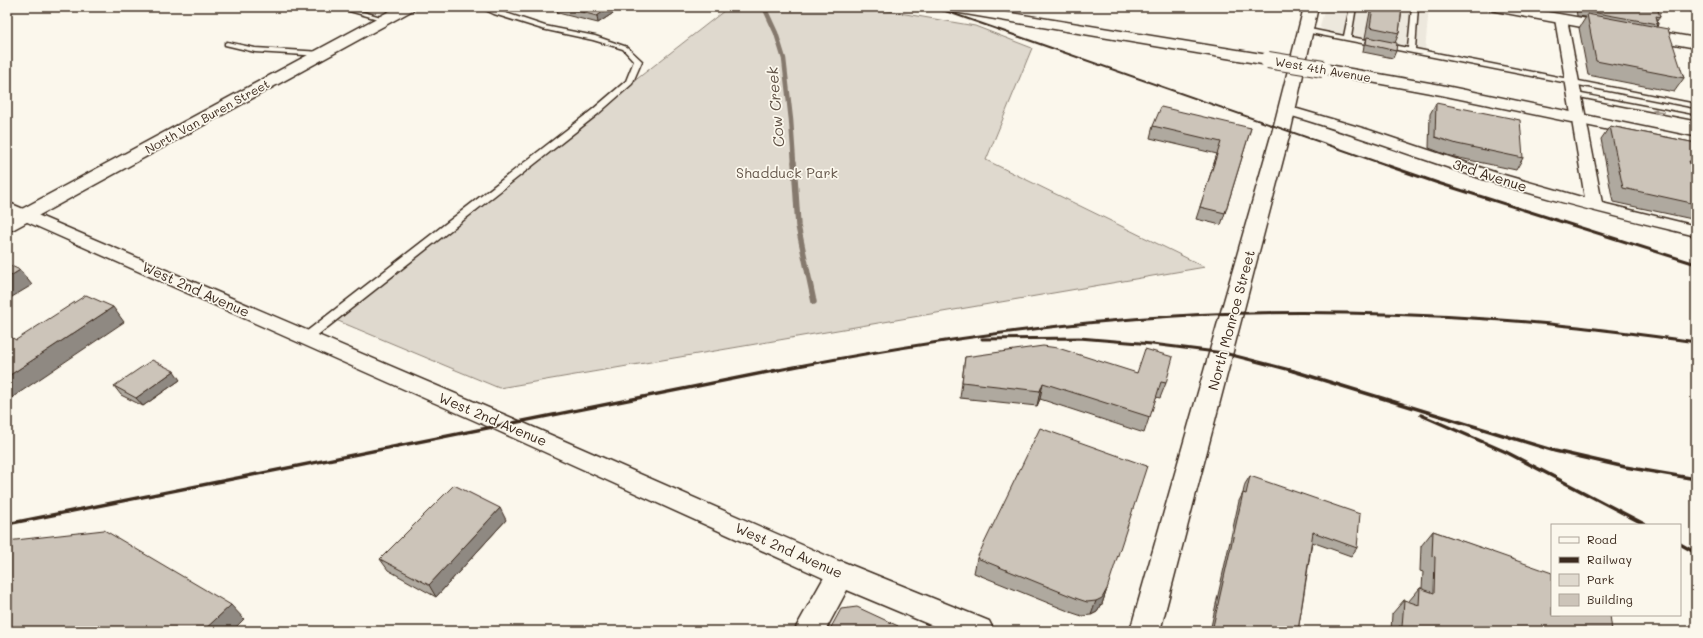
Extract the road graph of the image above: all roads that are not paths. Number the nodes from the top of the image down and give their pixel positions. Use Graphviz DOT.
graph roads {
  1 [pos="338,7"];
  2 [pos="408,7"];
  3 [pos="482,7"];
  4 [pos="948,7"];
  5 [pos="1312,7"];
  6 [pos="1353,7"];
  7 [pos="1415,7"];
  8 [pos="1495,7"];
  9 [pos="385,19"];
  10 [pos="1561,19"];
  11 [pos="1305,30"];
  12 [pos="1346,38"];
  13 [pos="1696,43"];
  14 [pos="227,44"];
  15 [pos="1411,50"];
  16 [pos="322,54"];
  17 [pos="1573,88"];
  18 [pos="1696,106"];
  19 [pos="1286,110"];
  20 [pos="1578,118"];
  21 [pos="1696,118"];
  22 [pos="1696,143"];
  23 [pos="7,207"];
  24 [pos="1595,207"];
  25 [pos="26,215"];
  26 [pos="7,225"];
  27 [pos="1696,231"];
  28 [pos="306,338"];
  29 [pos="842,574"];
  30 [pos="809,631"];
  31 [pos="979,631"];
  32 [pos="1145,631"];
  1 -- 9 [label="lane"];
  2 -- 9 [label="street, North Van Buren Street"];
  3 -- 28 [label="lane"];
  4 -- 20 [label="street, West 4th Avenue, bridge"];
  5 -- 11 [label="street, North Monroe Street"];
  6 -- 12 [label="lane"];
  7 -- 15 [label="lane"];
  8 -- 10 [label="street"];
  9 -- 16 [label="street, North Van Buren Street"];
  10 -- 13 [label="street"];
  10 -- 17 [label="street"];
  11 -- 12 [label="lane"];
  11 -- 19 [label="street, North Monroe Street"];
  12 -- 15 [label="lane"];
  14 -- 16 [label="lane"];
  15 -- 17 [label="lane"];
  16 -- 25 [label="street, North Van Buren Street"];
  17 -- 18 [label="lane"];
  17 -- 20 [label="street"];
  21 -- 17 [label="lane, one-way"];
  19 -- 24 [label="street, 3rd Avenue"];
  19 -- 32 [label="street, North Monroe Street"];
  20 -- 22 [label="street, West 4th Avenue"];
  20 -- 24 [label="street"];
  23 -- 25 [label="street, West 2nd Avenue"];
  24 -- 27 [label="street, 3rd Avenue"];
  25 -- 26 [label="street, North Van Buren Street"];
  25 -- 28 [label="street, West 2nd Avenue"];
  28 -- 29 [label="street, West 2nd Avenue"];
  29 -- 30 [label="street"];
  29 -- 31 [label="street, West 2nd Avenue"];
}
